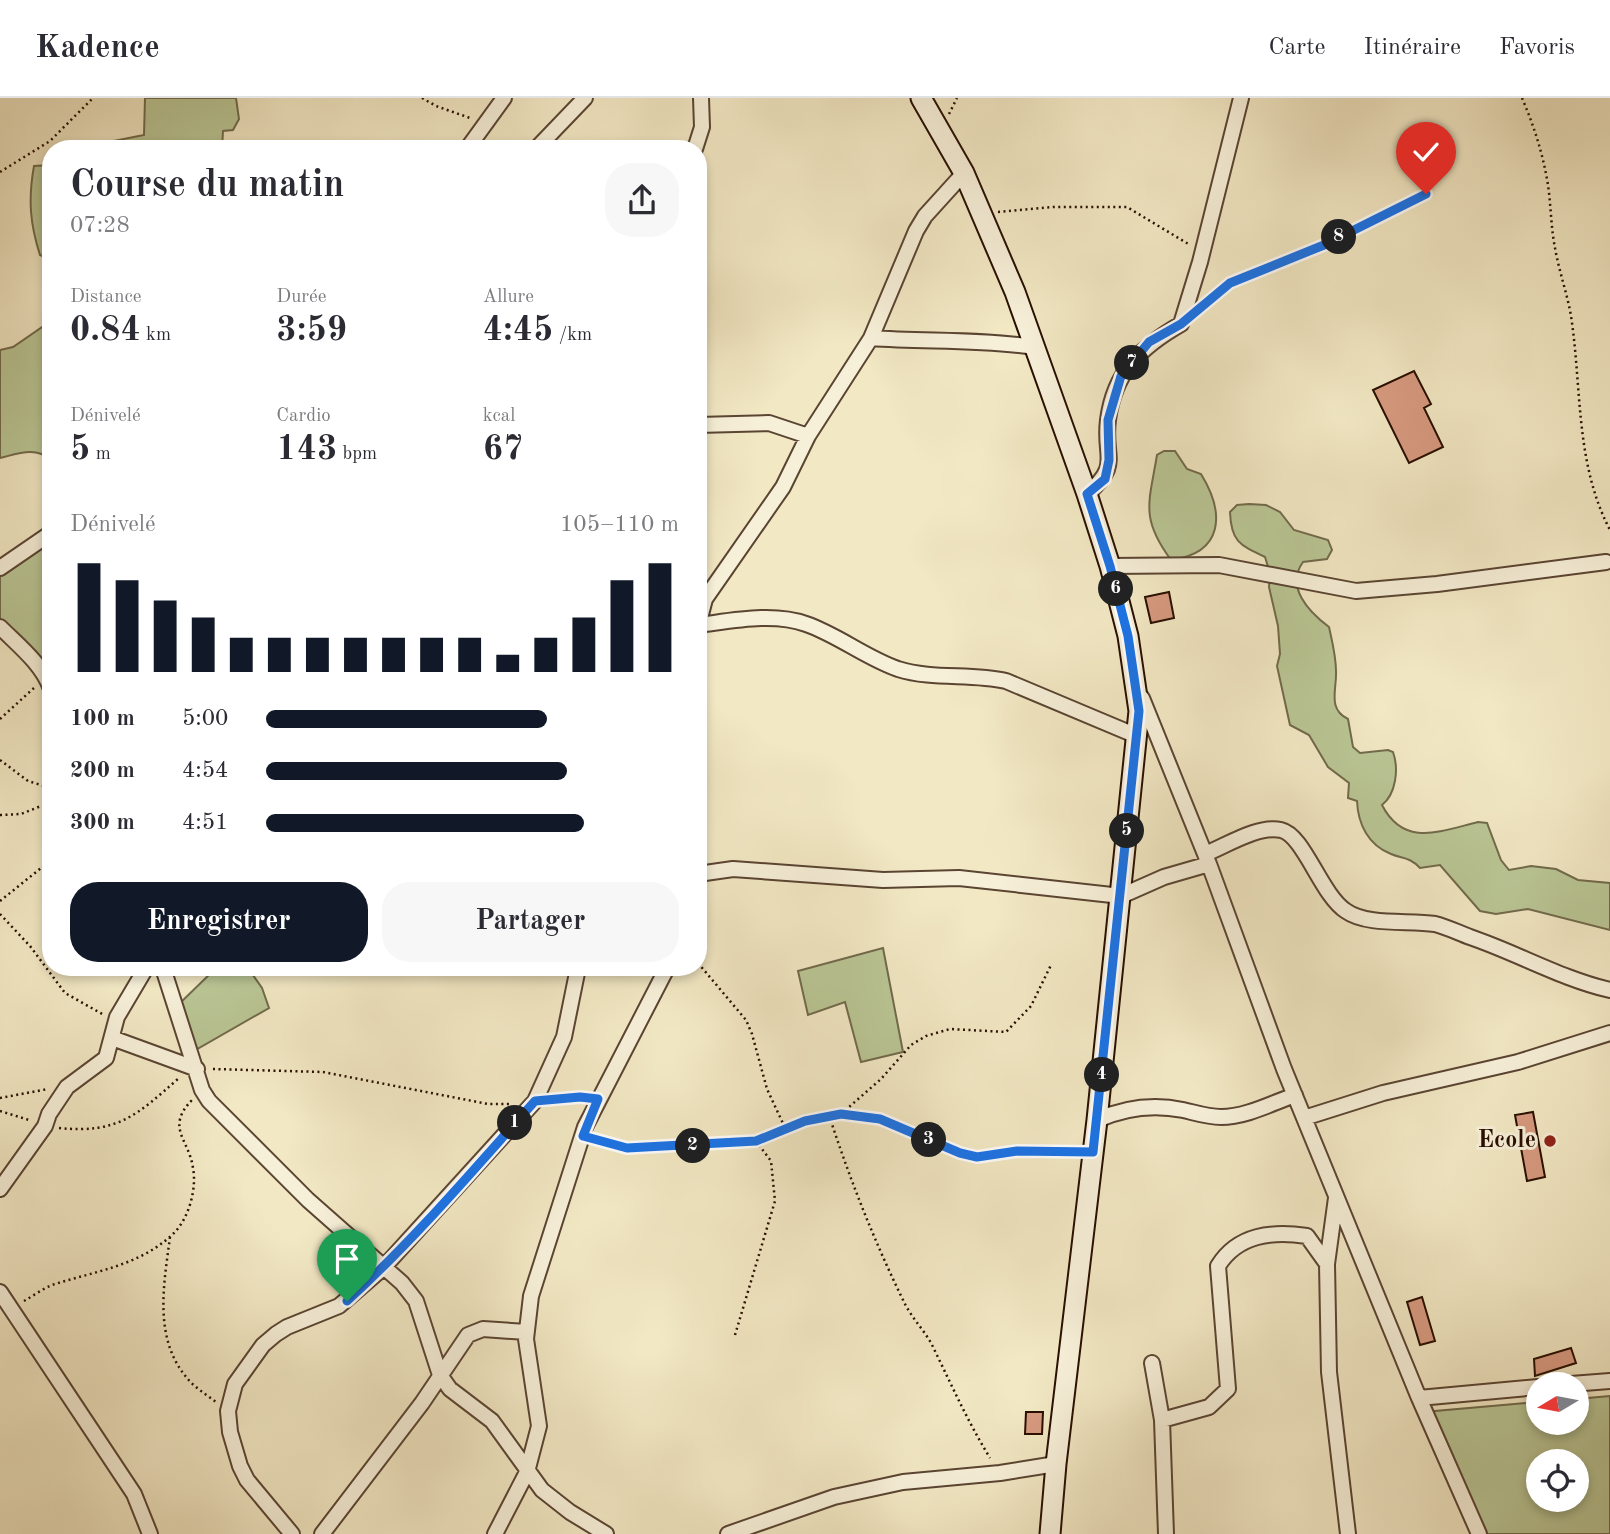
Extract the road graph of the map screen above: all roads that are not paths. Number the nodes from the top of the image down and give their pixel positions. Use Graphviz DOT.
graph roads {
  1 [pos="504,98"];
  2 [pos="585,98"];
  3 [pos="701,98"];
  4 [pos="921,98"];
  5 [pos="1241,98"];
  6 [pos="473,140"];
  7 [pos="545,140"];
  8 [pos="698,140"];
  9 [pos="964,173"];
  10 [pos="871,338"];
  11 [pos="1034,347"];
  12 [pos="707,425"];
  13 [pos="808,436"];
  14 [pos="1087,494"];
  15 [pos="42,539"];
  16 [pos="1606,562"];
  17 [pos="1110,566"];
  18 [pos="0,568"];
  19 [pos="707,596"];
  20 [pos="707,624"];
  21 [pos="0,627"];
  22 [pos="42,673"];
  23 [pos="1136,683"];
  24 [pos="1137,736"];
  25 [pos="1207,859"];
  26 [pos="707,873"];
  27 [pos="1121,896"];
  28 [pos="142,976"];
  29 [pos="165,976"];
  30 [pos="576,976"];
  31 [pos="663,976"];
  32 [pos="1610,990"];
  33 [pos="1610,1033"];
  34 [pos="112,1038"];
  35 [pos="193,1069"];
  36 [pos="1295,1095"];
  37 [pos="1304,1118"];
  38 [pos="1097,1120"];
  39 [pos="0,1189"];
  40 [pos="1336,1197"];
  41 [pos="1327,1264"];
  42 [pos="383,1268"];
  43 [pos="0,1292"];
  44 [pos="6,1308"];
  45 [pos="526,1332"];
  46 [pos="1152,1363"];
  47 [pos="440,1375"];
  48 [pos="1610,1381"];
  49 [pos="1589,1383"];
  50 [pos="1526,1388"];
  51 [pos="1419,1398"];
  52 [pos="1162,1420"];
  53 [pos="1056,1464"];
  54 [pos="527,1472"];
  55 [pos="761,1528"];
  56 [pos="150,1534"];
  57 [pos="292,1534"];
  58 [pos="322,1534"];
  59 [pos="495,1534"];
  60 [pos="606,1534"];
  61 [pos="728,1534"];
  62 [pos="1050,1534"];
  63 [pos="1166,1534"];
  64 [pos="1348,1534"];
  65 [pos="1479,1534"];
  1 -- 6 [label="street"];
  2 -- 7 [label="street"];
  3 -- 8 [label="street"];
  4 -- 9 [label="street"];
  5 -- 14 [label="street"];
  9 -- 10 [label="street"];
  9 -- 11 [label="street"];
  10 -- 11 [label="street"];
  10 -- 13 [label="street"];
  11 -- 14 [label="street"];
  12 -- 13 [label="street"];
  13 -- 19 [label="street"];
  14 -- 17 [label="street"];
  15 -- 18 [label="street"];
  16 -- 17 [label="street"];
  17 -- 23 [label="street"];
  20 -- 24 [label="street"];
  21 -- 22 [label="street"];
  23 -- 24 [label="street"];
  23 -- 25 [label="street"];
  24 -- 27 [label="street"];
  25 -- 27 [label="street"];
  25 -- 32 [label="street"];
  25 -- 36 [label="street"];
  26 -- 27 [label="street"];
  27 -- 38 [label="street"];
  28 -- 34 [label="street"];
  29 -- 35 [label="street"];
  30 -- 42 [label="street"];
  31 -- 45 [label="street"];
  33 -- 37 [label="street"];
  34 -- 35 [label="street"];
  34 -- 39 [label="street"];
  35 -- 42 [label="street"];
  36 -- 37 [label="street"];
  36 -- 38 [label="street"];
  37 -- 40 [label="street"];
  38 -- 53 [label="street"];
  40 -- 41 [label="street"];
  40 -- 51 [label="street"];
  41 -- 52 [label="street"];
  41 -- 64 [label="street"];
  42 -- 47 [label="street"];
  42 -- 57 [label="street"];
  43 -- 44 [label="street"];
  44 -- 56 [label="street"];
  45 -- 47 [label="street"];
  45 -- 54 [label="street"];
  46 -- 52 [label="street"];
  47 -- 54 [label="street"];
  47 -- 58 [label="street"];
  48 -- 49 [label="street"];
  50 -- 51 [label="street"];
  51 -- 65 [label="street"];
  52 -- 63 [label="street"];
  53 -- 55 [label="street"];
  53 -- 62 [label="street"];
  54 -- 59 [label="street"];
  54 -- 60 [label="street"];
  55 -- 61 [label="street"];
}
